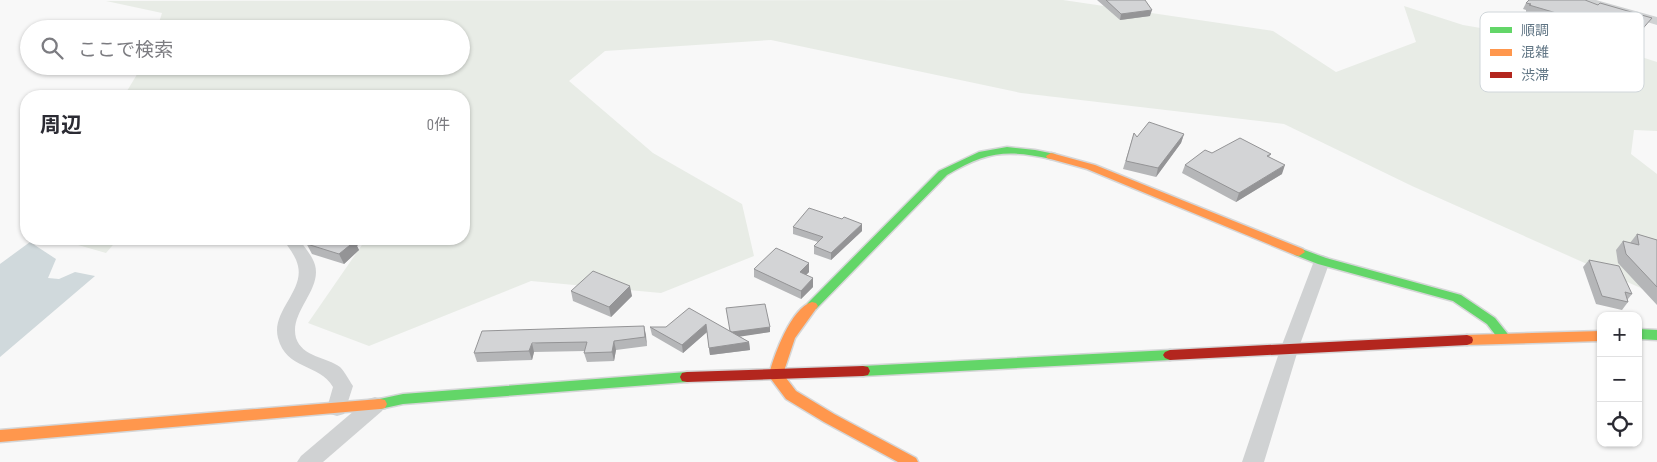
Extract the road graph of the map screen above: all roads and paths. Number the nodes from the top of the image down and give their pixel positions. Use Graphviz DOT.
graph roads {
  1 [pos="1584,0"];
  2 [pos="1626,12"];
  3 [pos="1644,17"];
  4 [pos="1657,21"];
  5 [pos="295,245"];
  6 [pos="1322,261"];
  7 [pos="1642,334"];
  8 [pos="1657,335"];
  9 [pos="1597,336"];
  10 [pos="1505,338"];
  11 [pos="1289,350"];
  12 [pos="776,375"];
  13 [pos="374,405"];
  14 [pos="337,408"];
  15 [pos="0,436"];
  16 [pos="308,462"];
  17 [pos="911,462"];
  18 [pos="1253,462"];
  1 -- 2 [label="street"];
  3 -- 4 [label="street"];
  5 -- 14 [label="street"];
  6 -- 10 [label="street"];
  6 -- 11 [label="street"];
  6 -- 12 [label="street"];
  7 -- 8 [label="street"];
  9 -- 10 [label="street"];
  10 -- 11 [label="street"];
  11 -- 12 [label="street"];
  11 -- 18 [label="street"];
  12 -- 13 [label="street"];
  12 -- 17 [label="street"];
  13 -- 14 [label="street"];
  13 -- 16 [label="street"];
  14 -- 15 [label="street"];
}
